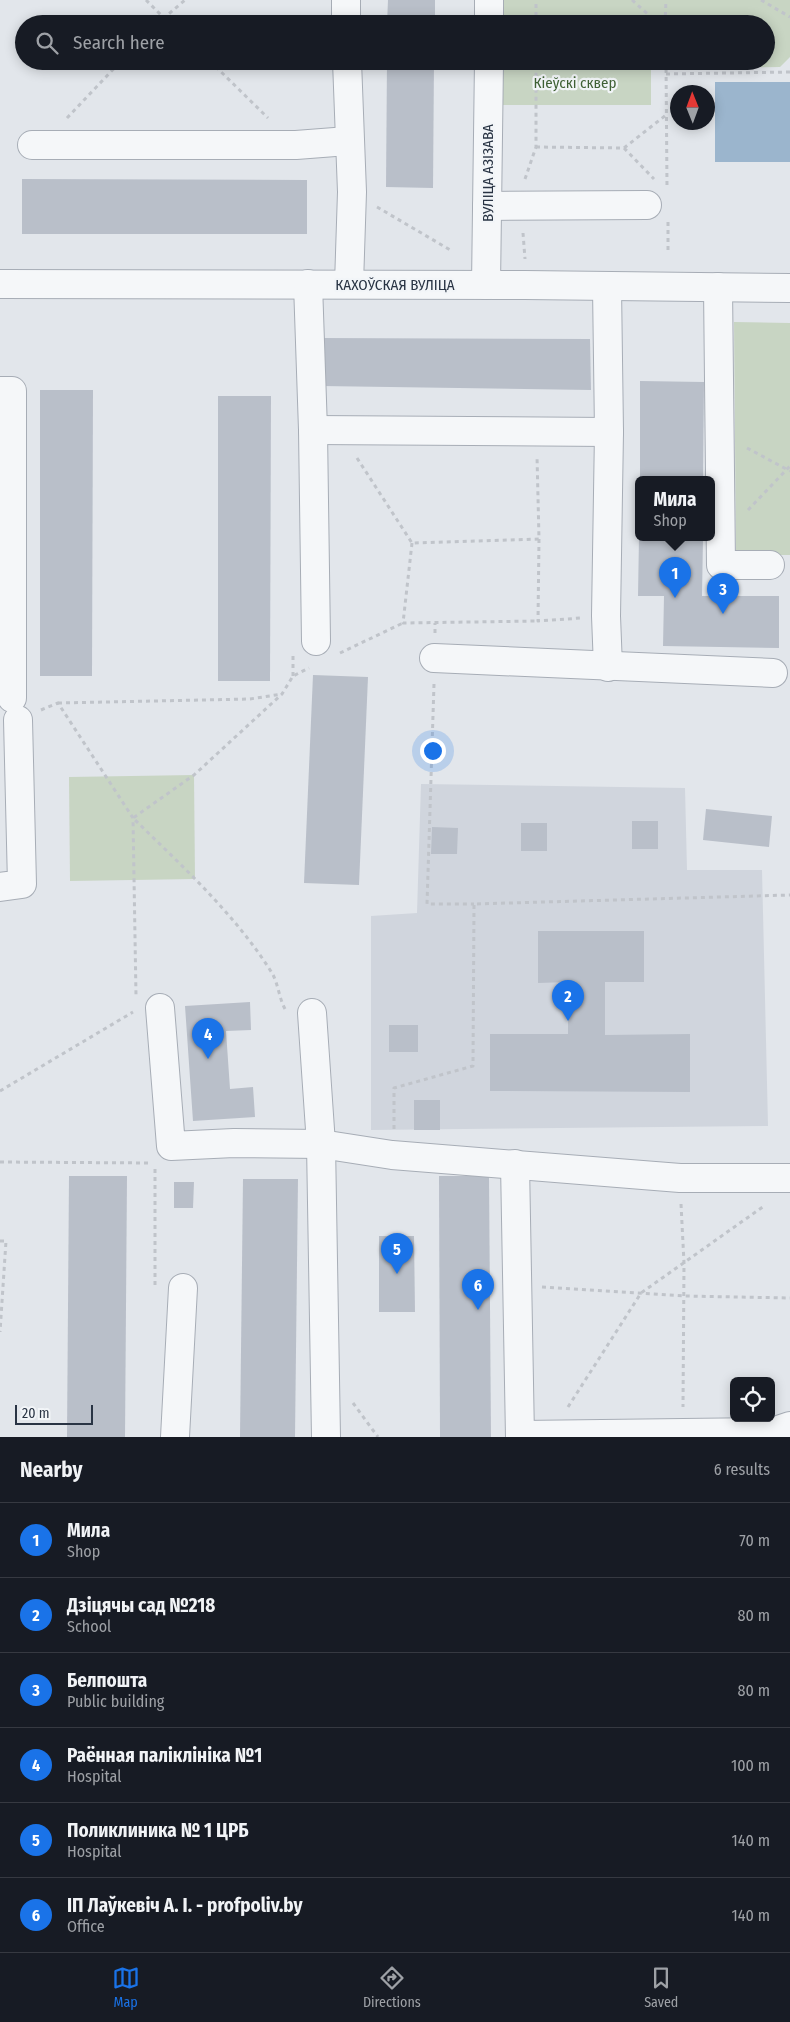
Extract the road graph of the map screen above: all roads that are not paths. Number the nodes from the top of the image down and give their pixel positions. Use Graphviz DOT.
graph roads {
  1 [pos="346,0"];
  2 [pos="489,0"];
  3 [pos="346,15"];
  4 [pos="489,15"];
  5 [pos="347,70"];
  6 [pos="488,70"];
  7 [pos="348,141"];
  8 [pos="36,145"];
  9 [pos="661,203"];
  10 [pos="487,206"];
  11 [pos="0,284"];
  12 [pos="308,284"];
  13 [pos="349,284"];
  14 [pos="486,285"];
  15 [pos="607,286"];
  16 [pos="718,287"];
  17 [pos="790,288"];
  18 [pos="0,391"];
  19 [pos="326,430"];
  20 [pos="609,432"];
  21 [pos="770,565"];
  22 [pos="323,653"];
  23 [pos="434,658"];
  24 [pos="608,667"];
  25 [pos="773,672"];
  26 [pos="0,888"];
  27 [pos="148,1009"];
  28 [pos="312,1013"];
  29 [pos="321,1144"];
  30 [pos="515,1164"];
  31 [pos="790,1178"];
  32 [pos="183,1288"];
  33 [pos="790,1426"];
  34 [pos="520,1436"];
  35 [pos="176,1437"];
  36 [pos="326,1437"];
  1 -- 3 [label="street"];
  2 -- 4 [label="street"];
  5 -- 7 [label="street"];
  6 -- 10 [label="street, ВУЛІЦА АЗІЗАВА"];
  7 -- 8 [label="street"];
  7 -- 13 [label="street"];
  9 -- 10 [label="street"];
  10 -- 14 [label="street, ВУЛІЦА АЗІЗАВА"];
  11 -- 12 [label="street, КАХОЎСКАЯ ВУЛІЦА"];
  12 -- 13 [label="street, КАХОЎСКАЯ ВУЛІЦА"];
  12 -- 19 [label="street"];
  13 -- 14 [label="street, КАХОЎСКАЯ ВУЛІЦА"];
  14 -- 15 [label="street, КАХОЎСКАЯ ВУЛІЦА"];
  15 -- 16 [label="street, КАХОЎСКАЯ ВУЛІЦА"];
  15 -- 20 [label="street"];
  16 -- 17 [label="street, КАХОЎСКАЯ ВУЛІЦА"];
  16 -- 21 [label="street"];
  18 -- 26 [label="street"];
  19 -- 20 [label="street"];
  19 -- 22 [label="street"];
  20 -- 24 [label="street"];
  23 -- 24 [label="street"];
  24 -- 25 [label="street"];
  27 -- 29 [label="street"];
  28 -- 29 [label="street"];
  29 -- 30 [label="street"];
  29 -- 36 [label="street"];
  30 -- 31 [label="street"];
  30 -- 34 [label="street"];
  32 -- 35 [label="street"];
  33 -- 34 [label="street"];
}
